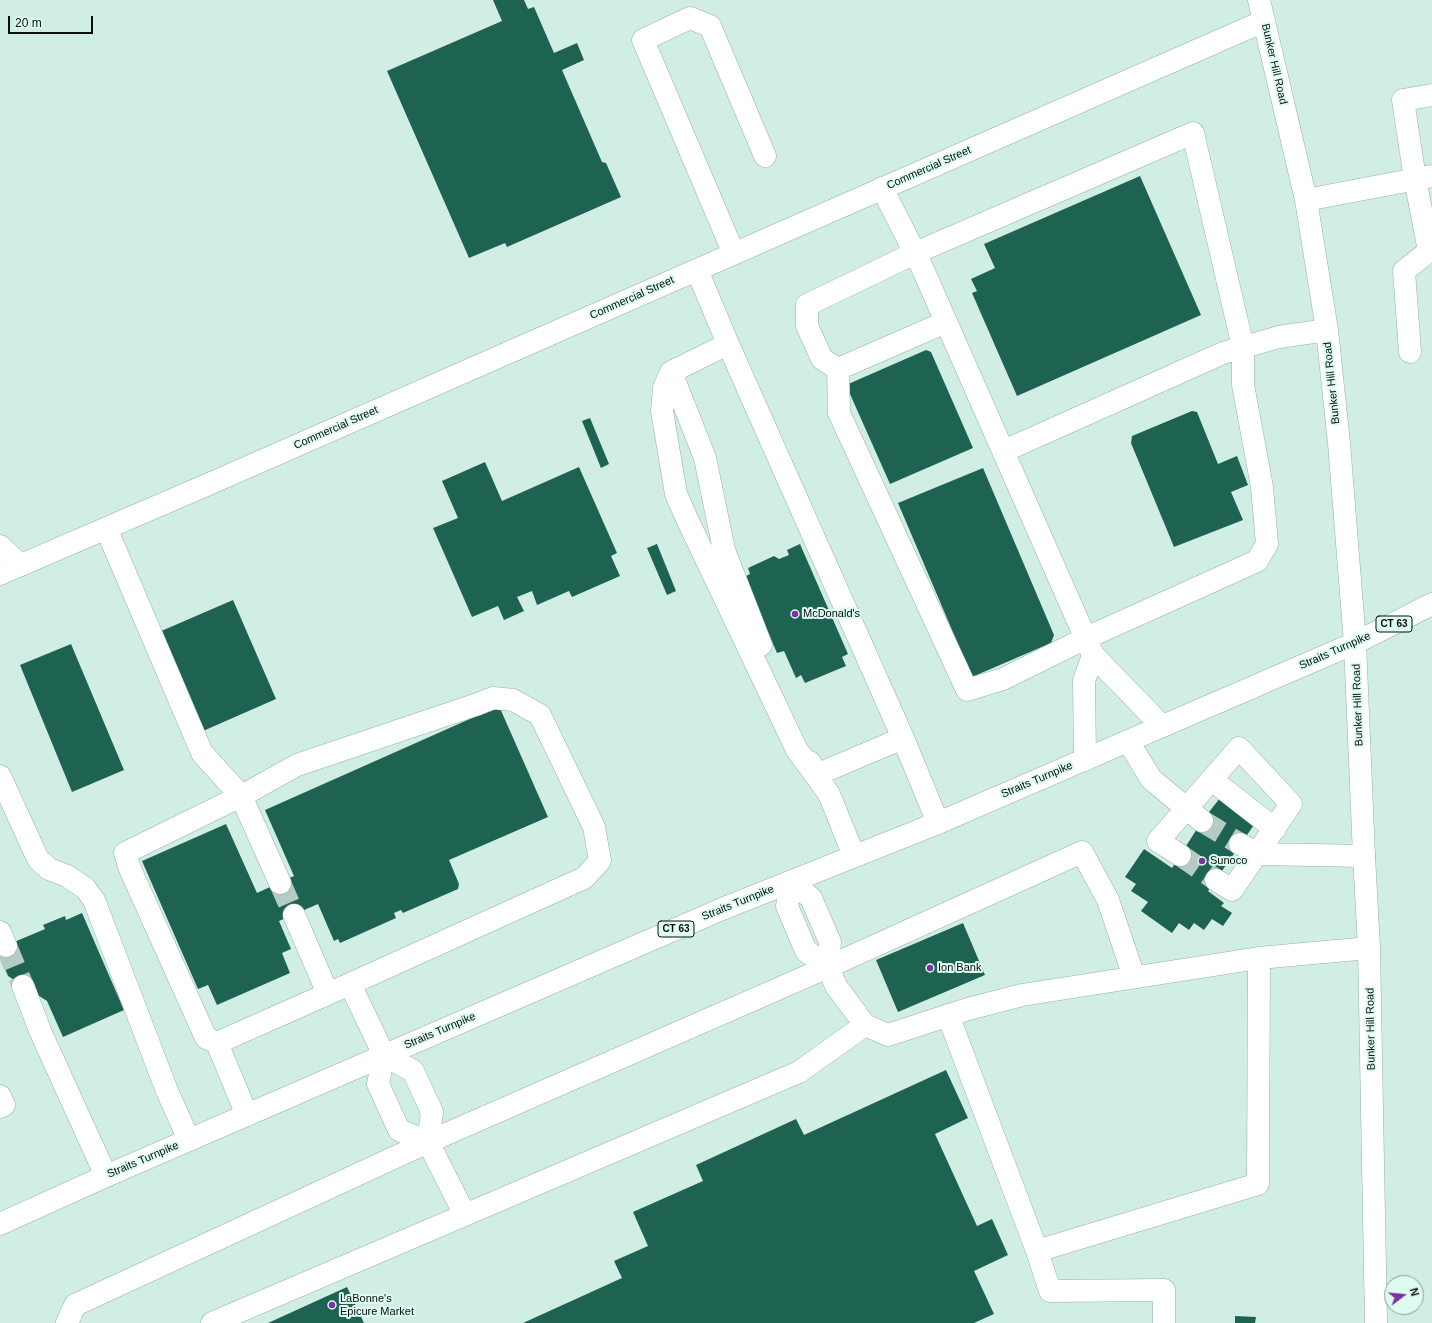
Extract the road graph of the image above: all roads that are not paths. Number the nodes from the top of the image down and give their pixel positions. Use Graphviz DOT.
graph roads {
  1 [pos="1262,10"];
  2 [pos="1432,95"];
  3 [pos="765,156"];
  4 [pos="1423,178"];
  5 [pos="882,188"];
  6 [pos="1306,200"];
  7 [pos="1431,251"];
  8 [pos="915,253"];
  9 [pos="734,254"];
  10 [pos="697,270"];
  11 [pos="946,322"];
  12 [pos="1327,330"];
  13 [pos="728,344"];
  14 [pos="1243,347"];
  15 [pos="1410,352"];
  16 [pos="838,368"];
  17 [pos="670,372"];
  18 [pos="1004,451"];
  19 [pos="106,528"];
  20 [pos="0,546"];
  21 [pos="20,565"];
  22 [pos="0,574"];
  23 [pos="1432,604"];
  24 [pos="1355,643"];
  25 [pos="1090,647"];
  26 [pos="1162,726"];
  27 [pos="903,738"];
  28 [pos="1128,741"];
  29 [pos="1085,760"];
  30 [pos="816,775"];
  31 [pos="0,776"];
  32 [pos="1212,780"];
  33 [pos="241,796"];
  34 [pos="1194,815"];
  35 [pos="938,823"];
  36 [pos="1275,829"];
  37 [pos="1249,849"];
  38 [pos="1180,855"];
  39 [pos="854,856"];
  40 [pos="1364,856"];
  41 [pos="1216,880"];
  42 [pos="791,882"];
  43 [pos="280,883"];
  44 [pos="294,915"];
  45 [pos="1369,948"];
  46 [pos="1259,958"];
  47 [pos="828,967"];
  48 [pos="1134,977"];
  49 [pos="350,984"];
  50 [pos="23,986"];
  51 [pos="328,994"];
  52 [pos="948,1015"];
  53 [pos="864,1025"];
  54 [pos="217,1043"];
  55 [pos="384,1055"];
  56 [pos="0,1096"];
  57 [pos="0,1107"];
  58 [pos="247,1115"];
  59 [pos="189,1140"];
  60 [pos="428,1142"];
  61 [pos="106,1176"];
  62 [pos="465,1215"];
  63 [pos="0,1224"];
  64 [pos="1037,1251"];
  65 [pos="67,1323"];
  66 [pos="212,1323"];
  67 [pos="1164,1323"];
  68 [pos="1376,1323"];
  1 -- 5 [label="main road, Commercial Street"];
  1 -- 6 [label="main road, Bunker Hill Road"];
  2 -- 4 [label="main road"];
  3 -- 9 [label="main road"];
  4 -- 6 [label="main road"];
  4 -- 7 [label="main road"];
  5 -- 8 [label="main road"];
  5 -- 9 [label="main road, Commercial Street"];
  6 -- 12 [label="main road, Bunker Hill Road"];
  7 -- 15 [label="main road"];
  8 -- 11 [label="main road"];
  8 -- 14 [label="main road"];
  8 -- 16 [label="main road"];
  9 -- 10 [label="main road, Commercial Street"];
  10 -- 13 [label="main road"];
  10 -- 19 [label="main road, Commercial Street"];
  11 -- 16 [label="main road"];
  11 -- 18 [label="main road"];
  12 -- 14 [label="main road"];
  12 -- 24 [label="main road, Bunker Hill Road"];
  13 -- 17 [label="main road"];
  13 -- 27 [label="main road"];
  14 -- 18 [label="main road"];
  14 -- 25 [label="main road"];
  16 -- 25 [label="main road"];
  17 -- 30 [label="main road"];
  17 -- 30 [label="main road"];
  18 -- 25 [label="main road"];
  19 -- 21 [label="main road, Commercial Street"];
  19 -- 33 [label="main road"];
  20 -- 21 [label="main road"];
  21 -- 22 [label="main road, Commercial Street"];
  23 -- 24 [label="main road, Straits Turnpike / CT 63"];
  24 -- 26 [label="main road, Straits Turnpike / CT 63"];
  24 -- 40 [label="main road, Bunker Hill Road"];
  25 -- 26 [label="main road"];
  25 -- 29 [label="main road"];
  26 -- 28 [label="main road, Straits Turnpike / CT 63"];
  27 -- 30 [label="main road"];
  27 -- 35 [label="main road"];
  28 -- 29 [label="main road, Straits Turnpike / CT 63"];
  28 -- 34 [label="main road"];
  29 -- 35 [label="main road, Straits Turnpike / CT 63"];
  30 -- 39 [label="main road"];
  31 -- 59 [label="main road"];
  32 -- 34 [label="main road"];
  32 -- 36 [label="main road"];
  32 -- 36 [label="main road"];
  33 -- 43 [label="main road"];
  33 -- 49 [label="main road"];
  33 -- 54 [label="main road"];
  34 -- 38 [label="main road"];
  35 -- 39 [label="main road, Straits Turnpike / CT 63"];
  36 -- 37 [label="main road"];
  37 -- 40 [label="main road"];
  37 -- 41 [label="main road"];
  39 -- 42 [label="main road, Straits Turnpike / CT 63"];
  40 -- 45 [label="main road, Bunker Hill Road"];
  42 -- 47 [label="main road"];
  42 -- 55 [label="main road, Straits Turnpike / CT 63"];
  44 -- 51 [label="main road"];
  45 -- 46 [label="main road"];
  45 -- 68 [label="main road, Bunker Hill Road"];
  46 -- 48 [label="main road"];
  46 -- 64 [label="main road"];
  47 -- 48 [label="main road"];
  47 -- 53 [label="main road"];
  47 -- 60 [label="main road"];
  48 -- 52 [label="main road"];
  49 -- 51 [label="main road"];
  49 -- 55 [label="main road"];
  50 -- 61 [label="main road"];
  51 -- 54 [label="main road"];
  52 -- 53 [label="main road"];
  52 -- 64 [label="main road"];
  53 -- 62 [label="main road"];
  54 -- 58 [label="main road"];
  55 -- 58 [label="main road, Straits Turnpike / CT 63"];
  55 -- 60 [label="main road"];
  55 -- 60 [label="main road"];
  56 -- 57 [label="main road"];
  58 -- 59 [label="main road, Straits Turnpike / CT 63"];
  59 -- 61 [label="main road, Straits Turnpike / CT 63"];
  60 -- 62 [label="main road"];
  60 -- 65 [label="main road"];
  61 -- 63 [label="main road, Straits Turnpike / CT 63"];
  62 -- 66 [label="main road"];
  64 -- 67 [label="main road"];
}
